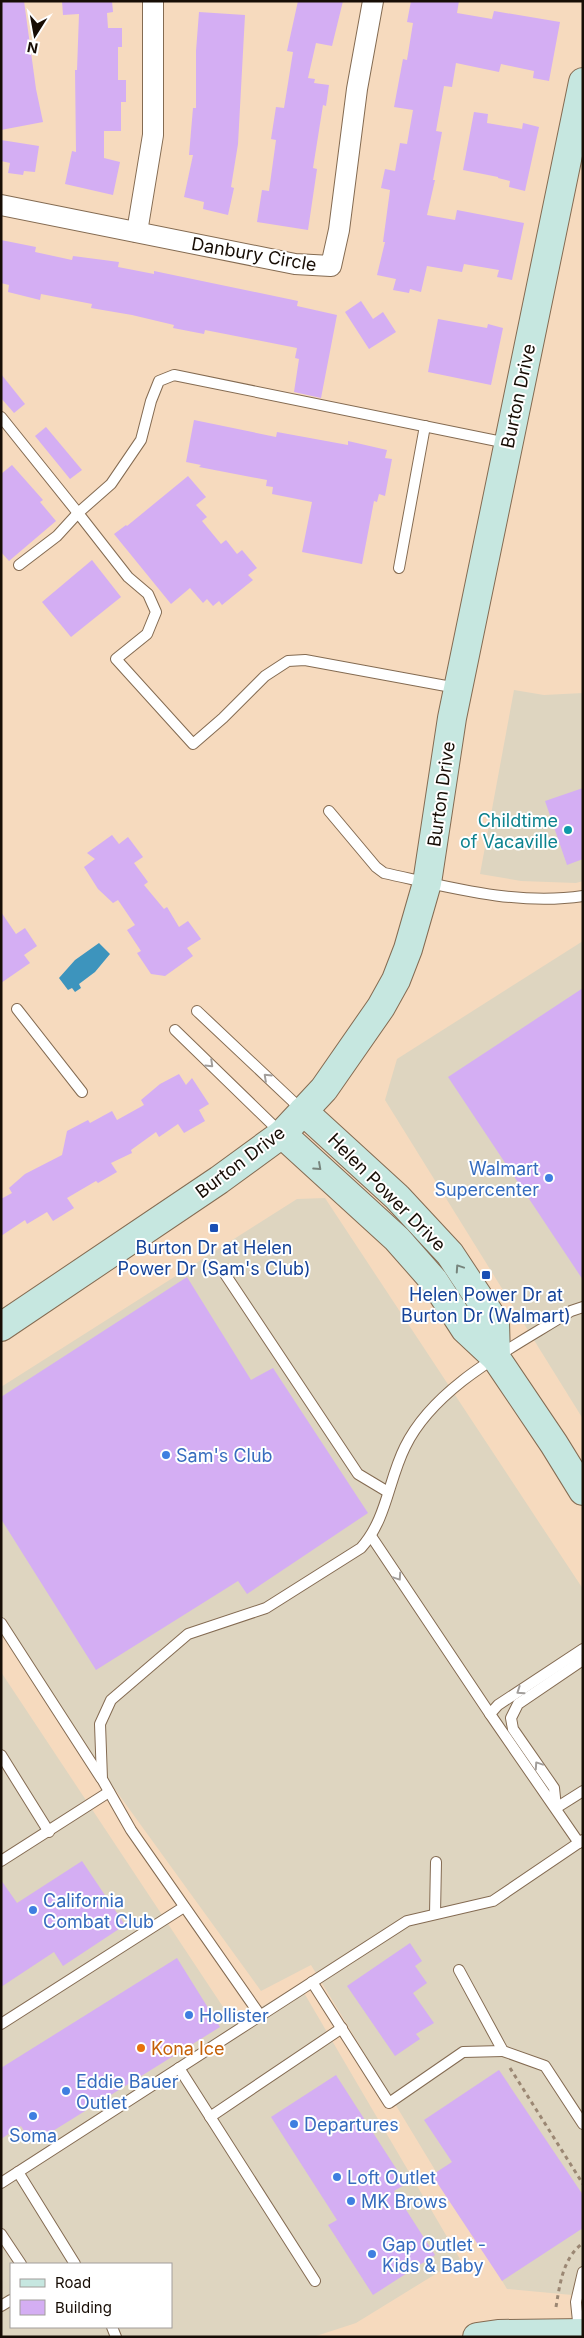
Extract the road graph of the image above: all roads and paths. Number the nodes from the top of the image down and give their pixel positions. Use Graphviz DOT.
graph roads {
  1 [pos="153,1"];
  2 [pos="373,1"];
  3 [pos="583,82"];
  4 [pos="1,205"];
  5 [pos="137,232"];
  6 [pos="1,417"];
  7 [pos="424,426"];
  8 [pos="508,444"];
  9 [pos="78,513"];
  10 [pos="19,565"];
  11 [pos="398,568"];
  12 [pos="458,688"];
  13 [pos="329,811"];
  14 [pos="427,883"];
  15 [pos="583,896"];
  16 [pos="17,1010"];
  17 [pos="197,1011"];
  18 [pos="175,1030"];
  19 [pos="82,1092"];
  20 [pos="303,1111"];
  21 [pos="282,1134"];
  22 [pos="225,1274"];
  23 [pos="583,1307"];
  24 [pos="1,1327"];
  25 [pos="496,1358"];
  26 [pos="583,1491"];
  27 [pos="388,1492"];
  28 [pos="371,1536"];
  29 [pos="1,1623"];
  30 [pos="583,1649"];
  31 [pos="583,1660"];
  32 [pos="490,1714"];
  33 [pos="1,1755"];
  34 [pos="102,1779"];
  35 [pos="583,1791"];
  36 [pos="109,1792"];
  37 [pos="556,1808"];
  38 [pos="49,1832"];
  39 [pos="581,1842"];
  40 [pos="1,1861"];
  41 [pos="436,1862"];
  42 [pos="184,1906"];
  43 [pos="435,1914"];
  44 [pos="459,1970"];
  45 [pos="312,1982"];
  46 [pos="260,2015"];
  47 [pos="1,2024"];
  48 [pos="342,2028"];
  49 [pos="503,2051"];
  50 [pos="507,2063"];
  51 [pos="179,2068"];
  52 [pos="210,2117"];
  53 [pos="583,2124"];
  54 [pos="18,2172"];
  55 [pos="1,2183"];
  56 [pos="583,2184"];
  57 [pos="1,2234"];
  58 [pos="583,2243"];
  59 [pos="20,2263"];
  60 [pos="74,2263"];
  61 [pos="583,2272"];
  62 [pos="315,2281"];
  63 [pos="556,2307"];
  64 [pos="581,2334"];
  65 [pos="477,2337"];
  1 -- 5 [label="street"];
  2 -- 5 [label="street, Danbury Circle"];
  3 -- 8 [label="street, Burton Drive"];
  4 -- 5 [label="street, Danbury Circle"];
  6 -- 9 [label="lane"];
  7 -- 8 [label="lane"];
  7 -- 9 [label="lane"];
  7 -- 11 [label="lane"];
  8 -- 12 [label="street, Burton Drive"];
  9 -- 10 [label="lane"];
  9 -- 12 [label="lane"];
  12 -- 14 [label="street, Burton Drive"];
  13 -- 14 [label="lane"];
  14 -- 15 [label="lane"];
  14 -- 20 [label="street, Burton Drive"];
  16 -- 19 [label="lane"];
  20 -- 17 [label="lane, one-way"];
  18 -- 21 [label="lane, one-way"];
  20 -- 21 [label="street, Burton Drive"];
  25 -- 20 [label="street, Helen Power Drive, one-way"];
  21 -- 24 [label="street, Burton Drive"];
  21 -- 25 [label="street, Helen Power Drive, one-way"];
  22 -- 27 [label="lane"];
  23 -- 25 [label="lane"];
  25 -- 26 [label="street, Helen Power Drive"];
  25 -- 27 [label="lane"];
  27 -- 28 [label="lane"];
  28 -- 32 [label="lane, one-way"];
  28 -- 34 [label="lane"];
  29 -- 34 [label="lane"];
  30 -- 32 [label="lane, one-way"];
  37 -- 31 [label="lane, one-way"];
  32 -- 37 [label="lane"];
  33 -- 38 [label="lane"];
  34 -- 36 [label="lane"];
  35 -- 37 [label="lane"];
  36 -- 38 [label="lane"];
  36 -- 42 [label="lane"];
  37 -- 39 [label="lane"];
  38 -- 40 [label="lane"];
  39 -- 43 [label="lane"];
  41 -- 43 [label="lane"];
  42 -- 46 [label="lane"];
  42 -- 47 [label="lane"];
  43 -- 45 [label="lane"];
  44 -- 49 [label="lane"];
  45 -- 46 [label="lane"];
  45 -- 48 [label="lane"];
  46 -- 51 [label="lane"];
  48 -- 49 [label="lane"];
  48 -- 52 [label="lane"];
  49 -- 53 [label="lane"];
  50 -- 56 [label="path"];
  51 -- 52 [label="lane"];
  51 -- 54 [label="lane"];
  52 -- 62 [label="lane"];
  54 -- 55 [label="lane"];
  54 -- 60 [label="lane"];
  57 -- 59 [label="lane"];
  58 -- 63 [label="path"];
  61 -- 64 [label="lane"];
  64 -- 65 [label="street"];
}
